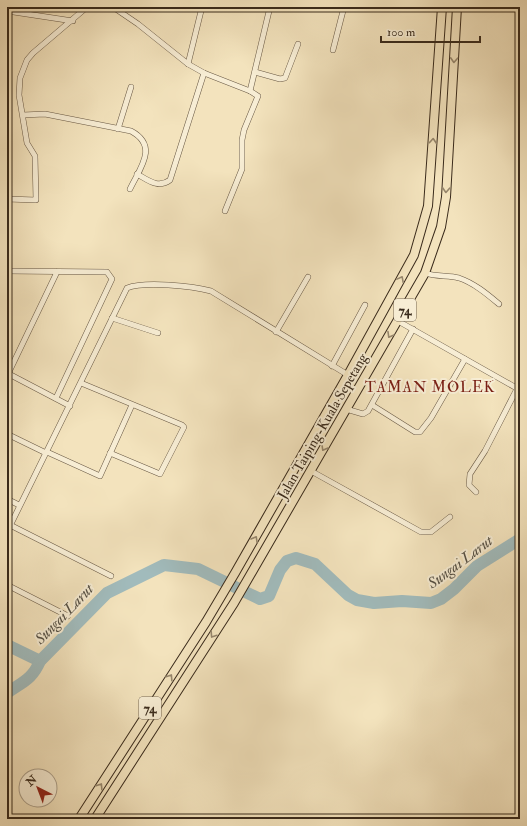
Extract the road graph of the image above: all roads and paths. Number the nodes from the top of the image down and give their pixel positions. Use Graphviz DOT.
graph roads {
  1 [pos="87,7"];
  2 [pos="113,7"];
  3 [pos="202,7"];
  4 [pos="270,7"];
  5 [pos="344,7"];
  6 [pos="442,7"];
  7 [pos="457,7"];
  8 [pos="7,11"];
  9 [pos="73,21"];
  10 [pos="298,44"];
  11 [pos="333,50"];
  12 [pos="188,64"];
  13 [pos="255,72"];
  14 [pos="204,73"];
  15 [pos="131,87"];
  16 [pos="250,91"];
  17 [pos="22,115"];
  18 [pos="118,129"];
  19 [pos="137,174"];
  20 [pos="130,189"];
  21 [pos="7,199"];
  22 [pos="225,211"];
  23 [pos="7,271"];
  24 [pos="57,272"];
  25 [pos="425,273"];
  26 [pos="308,277"];
  27 [pos="499,304"];
  28 [pos="365,305"];
  29 [pos="112,318"];
  30 [pos="398,321"];
  31 [pos="413,329"];
  32 [pos="276,332"];
  33 [pos="158,333"];
  34 [pos="465,359"];
  35 [pos="332,366"];
  36 [pos="8,373"];
  37 [pos="348,375"];
  38 [pos="81,383"];
  39 [pos="520,383"];
  40 [pos="518,389"];
  41 [pos="56,398"];
  42 [pos="132,405"];
  43 [pos="372,405"];
  44 [pos="70,406"];
  45 [pos="346,409"];
  46 [pos="7,434"];
  47 [pos="47,452"];
  48 [pos="110,453"];
  49 [pos="311,471"];
  50 [pos="476,492"];
  51 [pos="7,498"];
  52 [pos="19,505"];
  53 [pos="450,517"];
  54 [pos="10,525"];
  55 [pos="7,532"];
  56 [pos="110,576"];
  57 [pos="7,585"];
  58 [pos="68,616"];
  59 [pos="79,819"];
  60 [pos="95,819"];
  1 -- 9 [label="street"];
  2 -- 12 [label="street"];
  3 -- 12 [label="street"];
  4 -- 13 [label="street"];
  5 -- 11 [label="street"];
  37 -- 6 [label="main road, Jalan Taiping-Kuala Sepetang / 74, one-way"];
  7 -- 25 [label="main road, Jalan Taiping-Kuala Sepetang / 74, one-way"];
  8 -- 9 [label="street"];
  9 -- 17 [label="street"];
  10 -- 13 [label="street"];
  12 -- 14 [label="street"];
  13 -- 16 [label="street"];
  14 -- 16 [label="street"];
  14 -- 19 [label="street"];
  15 -- 18 [label="street"];
  16 -- 22 [label="street"];
  17 -- 18 [label="street"];
  17 -- 21 [label="street"];
  18 -- 19 [label="street"];
  19 -- 20 [label="street"];
  23 -- 24 [label="street"];
  24 -- 36 [label="street"];
  24 -- 41 [label="street"];
  25 -- 27 [label="street"];
  25 -- 30 [label="main road, Jalan Taiping-Kuala Sepetang / 74"];
  26 -- 32 [label="street"];
  28 -- 35 [label="street"];
  29 -- 32 [label="street"];
  29 -- 33 [label="street"];
  29 -- 38 [label="street"];
  30 -- 31 [label="street"];
  30 -- 45 [label="main road, Jalan Taiping-Kuala Sepetang / 74, one-way"];
  31 -- 34 [label="street"];
  31 -- 43 [label="street"];
  32 -- 35 [label="street"];
  34 -- 40 [label="street"];
  34 -- 43 [label="street"];
  35 -- 37 [label="street"];
  36 -- 41 [label="street"];
  59 -- 37 [label="main road, Jalan Taiping-Kuala Sepetang / 74, one-way"];
  38 -- 42 [label="street"];
  38 -- 44 [label="street"];
  39 -- 40 [label="street"];
  40 -- 50 [label="street"];
  41 -- 44 [label="street"];
  42 -- 48 [label="street"];
  42 -- 48 [label="street"];
  43 -- 45 [label="street"];
  44 -- 47 [label="street"];
  45 -- 49 [label="main road, Jalan Taiping-Kuala Sepetang / 74, one-way"];
  46 -- 47 [label="street"];
  47 -- 48 [label="street"];
  47 -- 52 [label="street"];
  49 -- 53 [label="street"];
  49 -- 60 [label="main road, Jalan Taiping-Kuala Sepetang / 74, one-way"];
  51 -- 52 [label="street"];
  52 -- 54 [label="street"];
  54 -- 55 [label="street"];
  54 -- 56 [label="street"];
  57 -- 58 [label="street"];
}
